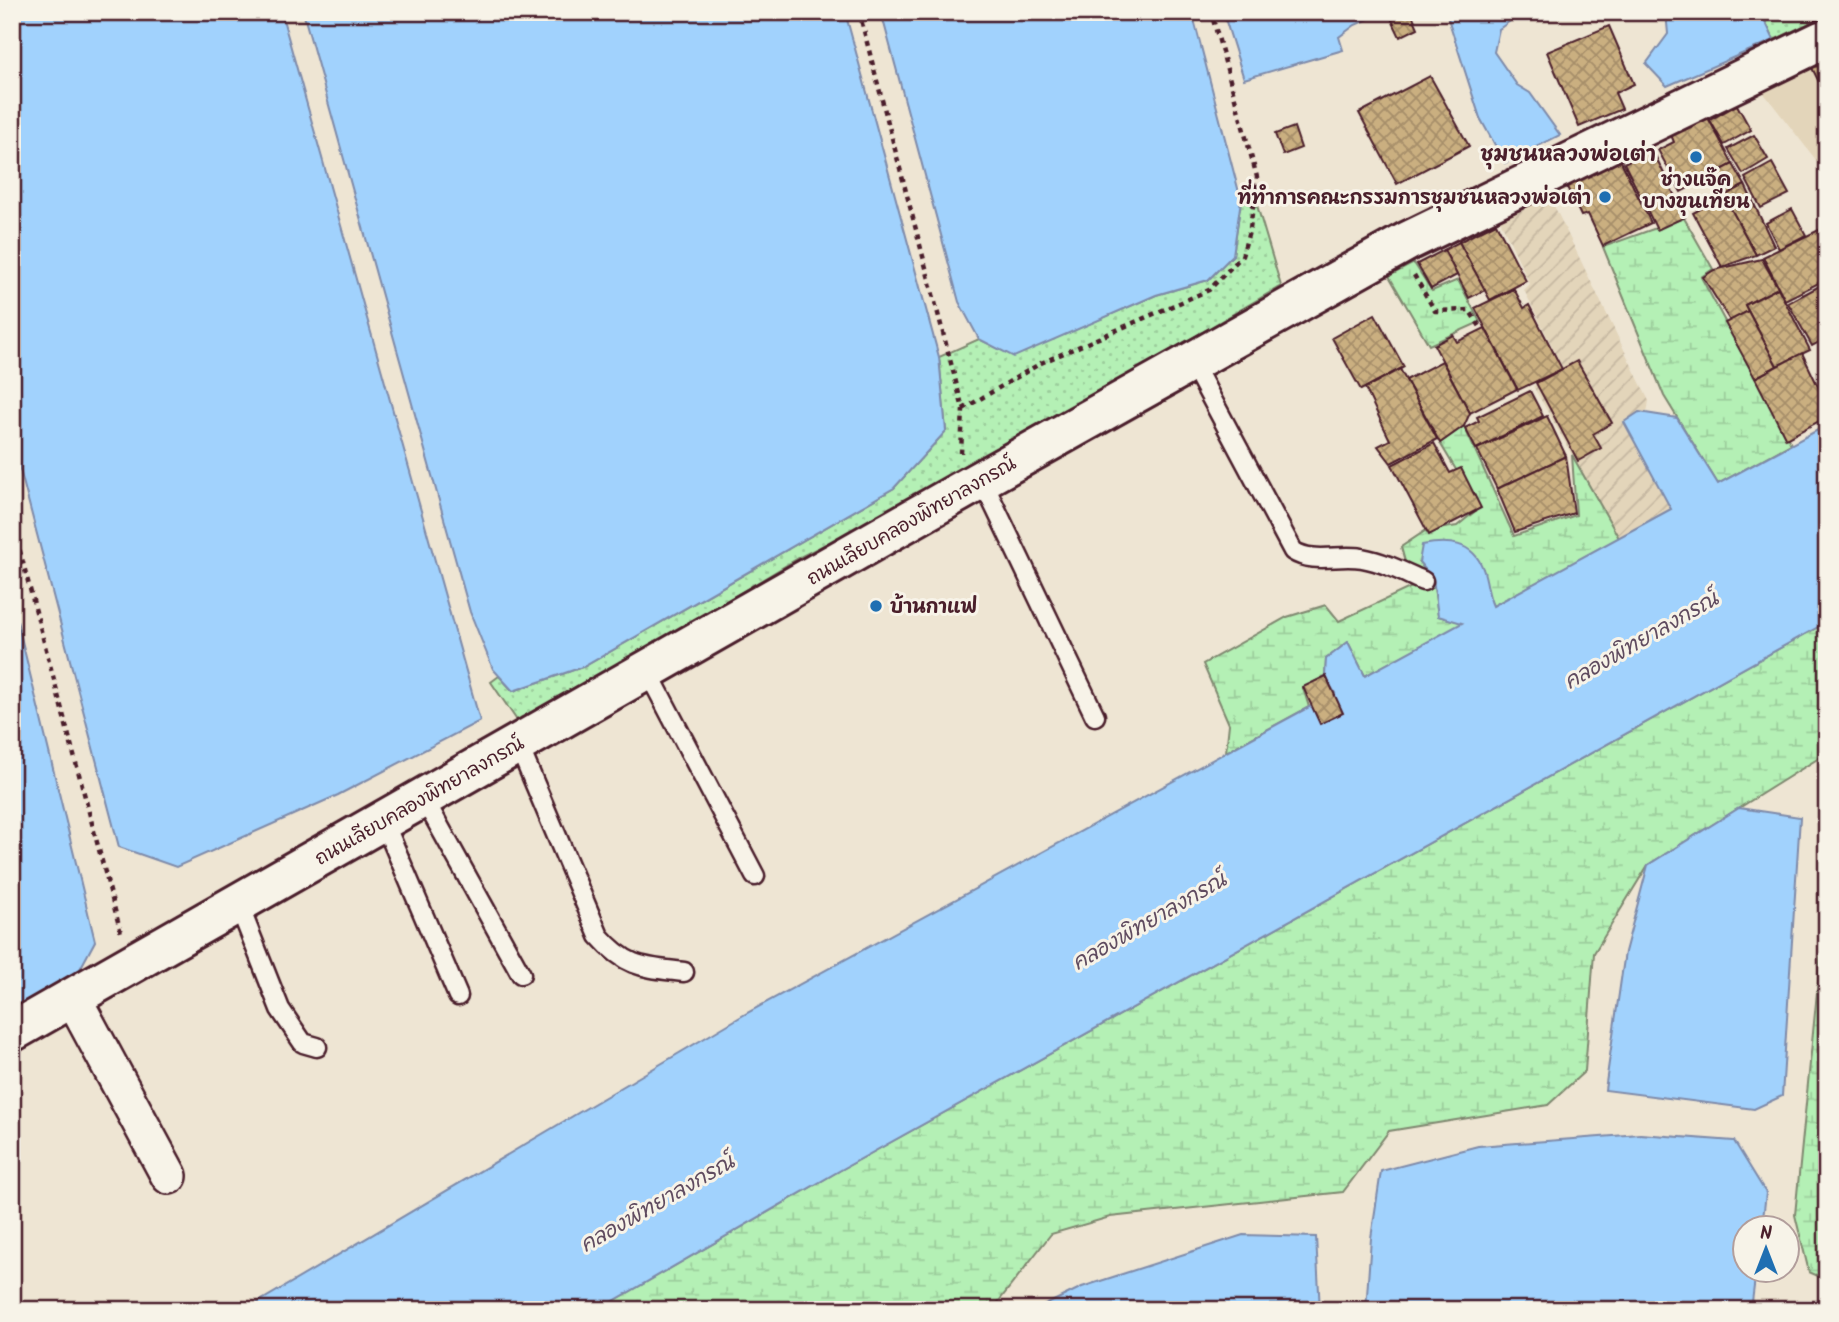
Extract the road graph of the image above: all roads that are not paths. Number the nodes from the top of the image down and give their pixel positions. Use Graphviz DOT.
graph roads {
  1 [pos="1827,38"];
  2 [pos="1192,362"];
  3 [pos="976,483"];
  4 [pos="1423,581"];
  5 [pos="647,670"];
  6 [pos="1094,716"];
  7 [pos="518,744"];
  8 [pos="423,797"];
  9 [pos="383,820"];
  10 [pos="755,876"];
  11 [pos="239,903"];
  12 [pos="684,972"];
  13 [pos="521,974"];
  14 [pos="458,996"];
  15 [pos="73,998"];
  16 [pos="12,1032"];
  17 [pos="317,1047"];
  18 [pos="169,1176"];
  1 -- 2 [label="main road, ถนนเลียบคลองพิทยาลงกรณ์"];
  2 -- 3 [label="main road, ถนนเลียบคลองพิทยาลงกรณ์"];
  2 -- 4 [label="lane"];
  3 -- 5 [label="main road, ถนนเลียบคลองพิทยาลงกรณ์"];
  3 -- 6 [label="lane"];
  5 -- 7 [label="main road, ถนนเลียบคลองพิทยาลงกรณ์"];
  5 -- 10 [label="lane"];
  7 -- 8 [label="main road, ถนนเลียบคลองพิทยาลงกรณ์"];
  7 -- 12 [label="lane"];
  8 -- 9 [label="main road, ถนนเลียบคลองพิทยาลงกรณ์"];
  8 -- 13 [label="lane"];
  9 -- 11 [label="main road, ถนนเลียบคลองพิทยาลงกรณ์"];
  9 -- 14 [label="lane"];
  11 -- 15 [label="main road, ถนนเลียบคลองพิทยาลงกรณ์"];
  11 -- 17 [label="lane"];
  15 -- 16 [label="main road, ถนนเลียบคลองพิทยาลงกรณ์"];
  15 -- 18 [label="street"];
}
